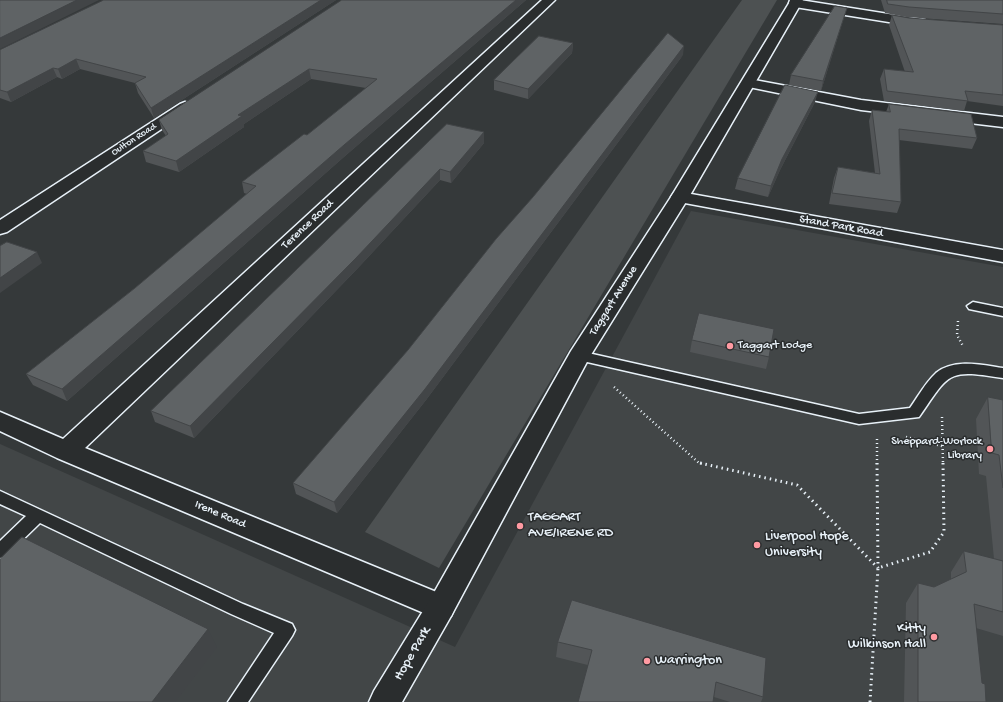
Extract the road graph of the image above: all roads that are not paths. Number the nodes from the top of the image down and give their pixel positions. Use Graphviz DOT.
graph roads {
  1 [pos="549,0"];
  2 [pos="796,2"];
  3 [pos="936,24"];
  4 [pos="749,83"];
  5 [pos="200,96"];
  6 [pos="1003,122"];
  7 [pos="680,197"];
  8 [pos="0,228"];
  9 [pos="1003,256"];
  10 [pos="973,306"];
  11 [pos="1003,312"];
  12 [pos="579,356"];
  13 [pos="1003,374"];
  14 [pos="0,421"];
  15 [pos="66,451"];
  16 [pos="0,496"];
  17 [pos="38,515"];
  18 [pos="0,551"];
  19 [pos="441,607"];
  20 [pos="237,702"];
  21 [pos="385,702"];
  1 -- 15 [label="street, Terence Road"];
  2 -- 3 [label="street"];
  2 -- 4 [label="street, Taggart Avenue"];
  4 -- 6 [label="street"];
  4 -- 7 [label="street, Taggart Avenue"];
  5 -- 8 [label="street, Oulton Road"];
  7 -- 9 [label="street, Stand Park Road"];
  7 -- 12 [label="street, Taggart Avenue"];
  10 -- 11 [label="lane"];
  12 -- 13 [label="lane"];
  12 -- 19 [label="street, Taggart Avenue"];
  14 -- 15 [label="street, Irene Road"];
  15 -- 19 [label="street, Irene Road"];
  16 -- 17 [label="lane"];
  17 -- 18 [label="lane"];
  17 -- 20 [label="lane"];
  19 -- 21 [label="street, Hope Park"];
}
